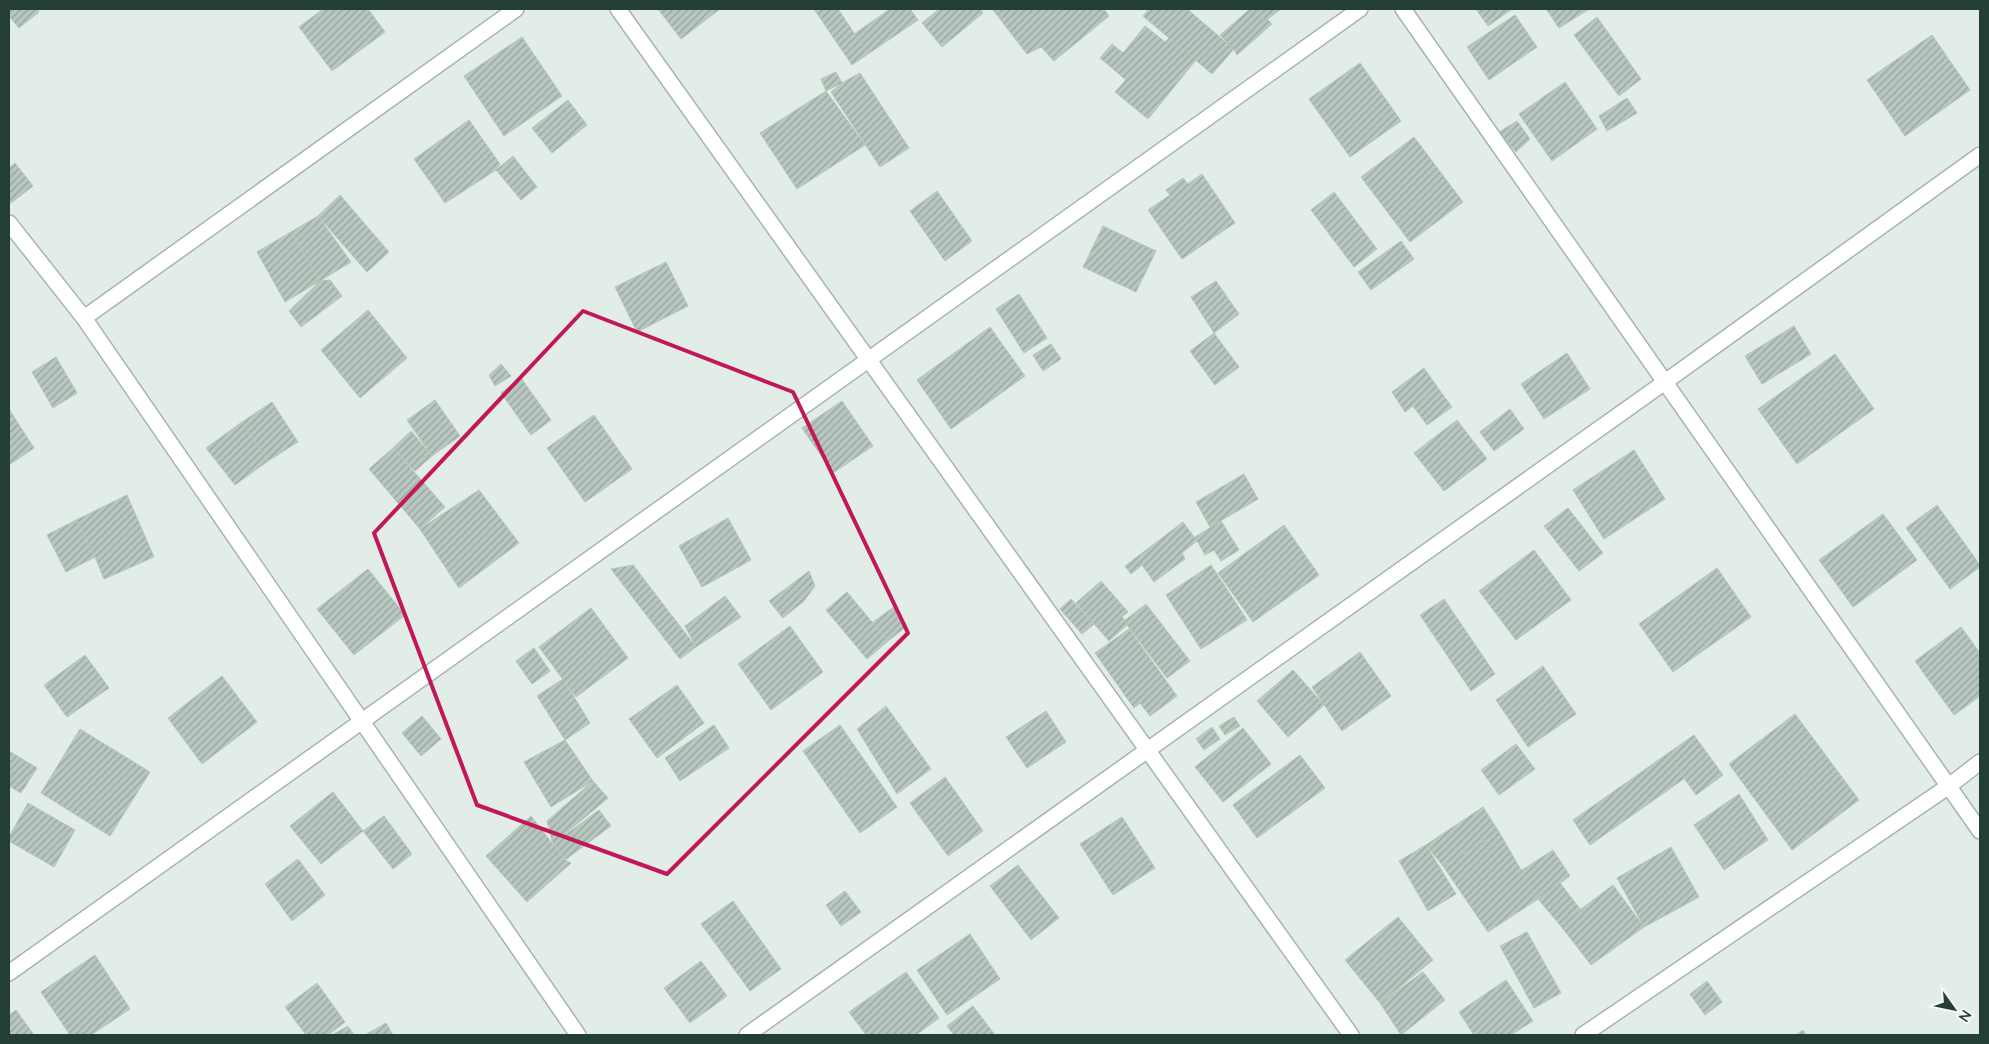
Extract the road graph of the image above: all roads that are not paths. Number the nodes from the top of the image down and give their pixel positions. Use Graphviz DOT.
graph roads {
  1 [pos="516,9"];
  2 [pos="618,9"];
  3 [pos="1360,9"];
  4 [pos="1403,9"];
  5 [pos="1980,155"];
  6 [pos="9,223"];
  7 [pos="84,318"];
  8 [pos="868,360"];
  9 [pos="1665,382"];
  10 [pos="362,721"];
  11 [pos="1147,750"];
  12 [pos="1980,762"];
  13 [pos="1949,786"];
  14 [pos="1980,831"];
  15 [pos="9,973"];
  16 [pos="578,1035"];
  17 [pos="747,1035"];
  18 [pos="1351,1035"];
  19 [pos="1583,1035"];
  1 -- 7 [label="street"];
  2 -- 8 [label="street"];
  3 -- 8 [label="street"];
  4 -- 9 [label="street"];
  5 -- 9 [label="street"];
  6 -- 7 [label="street"];
  7 -- 10 [label="street"];
  8 -- 10 [label="street"];
  8 -- 11 [label="street"];
  9 -- 11 [label="street"];
  9 -- 13 [label="street"];
  10 -- 15 [label="street"];
  10 -- 16 [label="street"];
  11 -- 17 [label="street"];
  11 -- 18 [label="street"];
  12 -- 13 [label="street"];
  13 -- 14 [label="street"];
  13 -- 19 [label="street"];
}
